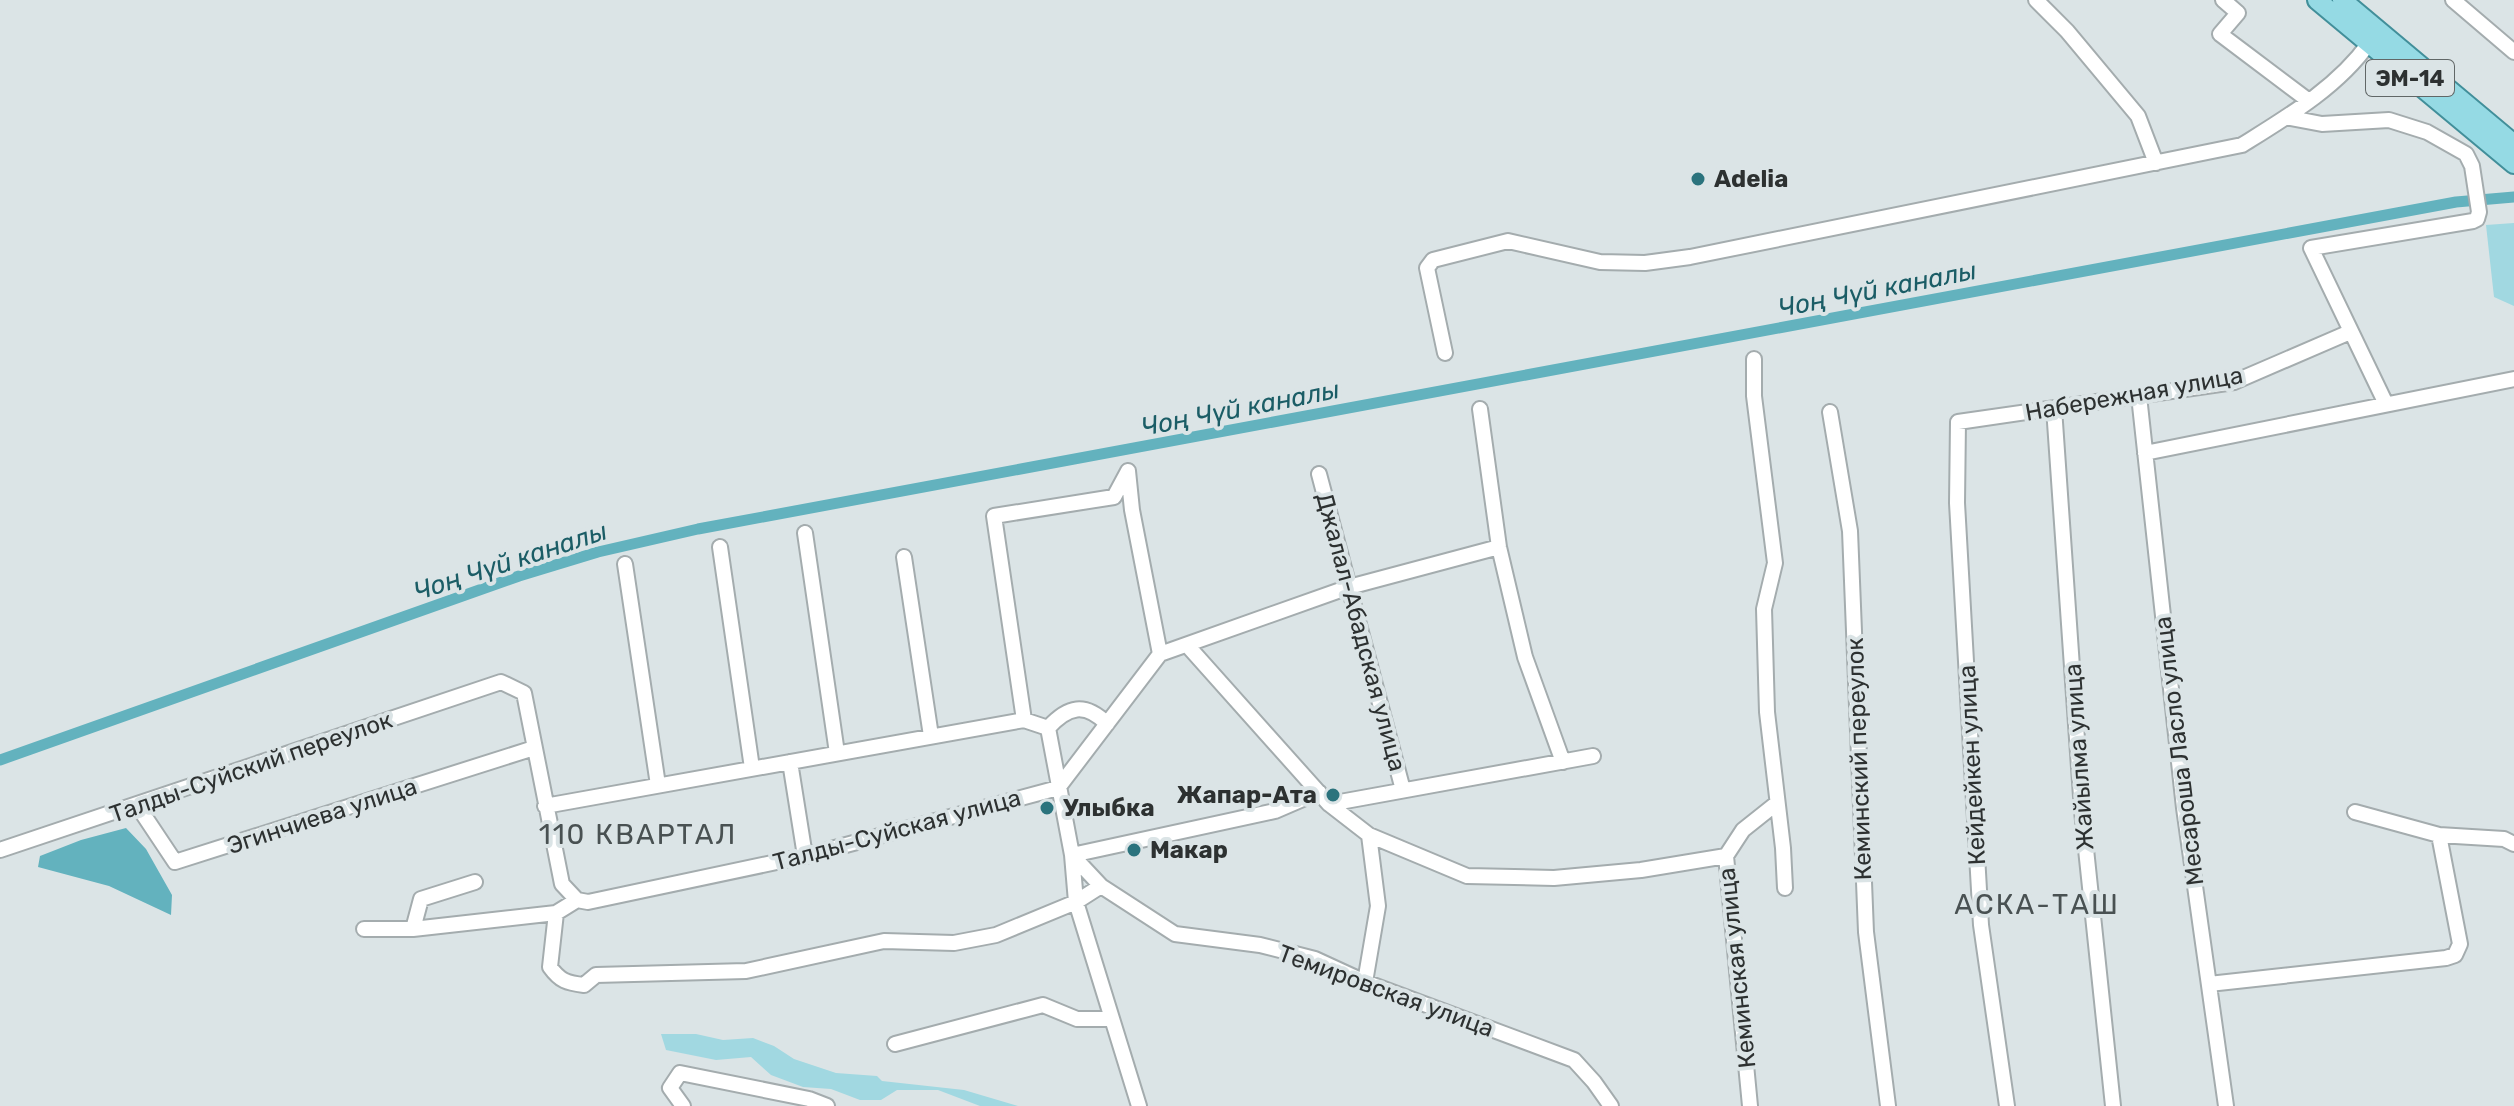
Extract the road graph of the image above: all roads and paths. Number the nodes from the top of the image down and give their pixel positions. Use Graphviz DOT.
graph roads {
  1 [pos="2036,0"];
  2 [pos="2223,0"];
  3 [pos="2317,0"];
  4 [pos="2342,0"];
  5 [pos="2453,0"];
  6 [pos="2369,43"];
  7 [pos="2514,52"];
  8 [pos="2309,101"];
  9 [pos="2286,117"];
  10 [pos="2511,154"];
  11 [pos="2156,163"];
  12 [pos="2350,332"];
  13 [pos="1445,353"];
  14 [pos="1754,359"];
  15 [pos="2514,379"];
  16 [pos="2139,396"];
  17 [pos="2386,404"];
  18 [pos="2054,408"];
  19 [pos="1480,409"];
  20 [pos="1830,412"];
  21 [pos="1958,422"];
  22 [pos="2145,453"];
  23 [pos="1319,474"];
  24 [pos="805,533"];
  25 [pos="720,547"];
  26 [pos="1499,547"];
  27 [pos="904,557"];
  28 [pos="625,564"];
  29 [pos="1349,587"];
  30 [pos="1187,645"];
  31 [pos="1160,654"];
  32 [pos="1024,720"];
  33 [pos="1107,724"];
  34 [pos="1048,728"];
  35 [pos="931,736"];
  36 [pos="534,748"];
  37 [pos="837,753"];
  38 [pos="1593,756"];
  39 [pos="790,762"];
  40 [pos="1563,762"];
  41 [pos="752,768"];
  42 [pos="658,785"];
  43 [pos="1058,788"];
  44 [pos="1403,790"];
  45 [pos="1319,792"];
  46 [pos="1777,803"];
  47 [pos="1329,804"];
  48 [pos="137,805"];
  49 [pos="545,806"];
  50 [pos="2355,812"];
  51 [pos="1369,835"];
  52 [pos="2439,835"];
  53 [pos="2514,844"];
  54 [pos="0,850"];
  55 [pos="1072,855"];
  56 [pos="805,856"];
  57 [pos="1726,856"];
  58 [pos="475,882"];
  59 [pos="1101,886"];
  60 [pos="1785,888"];
  61 [pos="577,900"];
  62 [pos="1076,902"];
  63 [pos="556,913"];
  64 [pos="364,929"];
  65 [pos="413,929"];
  66 [pos="1365,982"];
  67 [pos="2209,984"];
  68 [pos="1112,1019"];
  69 [pos="895,1044"];
  70 [pos="683,1106"];
  71 [pos="827,1106"];
  72 [pos="1139,1106"];
  73 [pos="1611,1106"];
  74 [pos="1750,1106"];
  75 [pos="1888,1106"];
  76 [pos="2007,1106"];
  77 [pos="2113,1106"];
  78 [pos="2226,1106"];
  1 -- 11 [label="street"];
  2 -- 8 [label="street"];
  3 -- 6 [label="main road, ЭМ-14"];
  4 -- 10 [label="main road, ЭМ-14"];
  5 -- 7 [label="street"];
  6 -- 8 [label="street"];
  6 -- 10 [label="main road, ЭМ-14"];
  8 -- 9 [label="street"];
  9 -- 11 [label="street"];
  9 -- 12 [label="street"];
  11 -- 13 [label="street"];
  12 -- 16 [label="street, Набережная улица"];
  12 -- 17 [label="street"];
  14 -- 46 [label="street"];
  15 -- 17 [label="street"];
  16 -- 18 [label="street, Набережная улица"];
  16 -- 22 [label="street, Месароша Ласло улица"];
  17 -- 22 [label="street"];
  18 -- 21 [label="street, Набережная улица"];
  18 -- 77 [label="street, Жайылма улица"];
  19 -- 26 [label="street"];
  20 -- 75 [label="street, Кеминский переулок"];
  21 -- 76 [label="street, Кейдейкен улица"];
  22 -- 67 [label="street, Месароша Ласло улица"];
  23 -- 29 [label="street, Джалал-Абадская улица"];
  24 -- 37 [label="street"];
  25 -- 41 [label="street"];
  26 -- 29 [label="street"];
  26 -- 40 [label="street"];
  27 -- 35 [label="street"];
  28 -- 42 [label="street"];
  29 -- 30 [label="street"];
  29 -- 44 [label="street, Джалал-Абадская улица"];
  30 -- 31 [label="street"];
  30 -- 45 [label="street"];
  31 -- 32 [label="street"];
  31 -- 33 [label="street"];
  32 -- 34 [label="street"];
  32 -- 35 [label="street"];
  33 -- 34 [label="street"];
  33 -- 43 [label="street"];
  34 -- 43 [label="street"];
  35 -- 37 [label="street"];
  36 -- 48 [label="street, Эгинчиева улица"];
  36 -- 48 [label="street, Талды-Суйский переулок"];
  36 -- 49 [label="street"];
  37 -- 39 [label="street"];
  38 -- 40 [label="street"];
  39 -- 41 [label="street"];
  39 -- 56 [label="street"];
  40 -- 44 [label="street"];
  41 -- 42 [label="street"];
  42 -- 49 [label="street"];
  43 -- 55 [label="street"];
  43 -- 56 [label="street, Талды-Суйская улица"];
  44 -- 47 [label="street"];
  45 -- 47 [label="street"];
  45 -- 55 [label="street"];
  46 -- 57 [label="street, Кеминская улица"];
  46 -- 60 [label="street"];
  47 -- 51 [label="street"];
  48 -- 54 [label="street, Талды-Суйский переулок"];
  49 -- 61 [label="street"];
  50 -- 52 [label="street"];
  51 -- 57 [label="street"];
  51 -- 66 [label="street"];
  52 -- 53 [label="street"];
  52 -- 67 [label="street"];
  55 -- 59 [label="street, Темировская улица"];
  55 -- 62 [label="street"];
  56 -- 61 [label="street, Талды-Суйская улица"];
  57 -- 74 [label="street, Кеминская улица"];
  58 -- 65 [label="street"];
  59 -- 62 [label="street"];
  59 -- 66 [label="street, Темировская улица"];
  61 -- 63 [label="street, Талды-Суйская улица"];
  62 -- 63 [label="street"];
  62 -- 68 [label="street"];
  63 -- 65 [label="street, Талды-Суйская улица"];
  64 -- 65 [label="street, Талды-Суйская улица"];
  66 -- 73 [label="street, Темировская улица"];
  67 -- 78 [label="street, Месароша Ласло улица"];
  68 -- 69 [label="street"];
  68 -- 72 [label="street"];
  70 -- 71 [label="street"];
}
